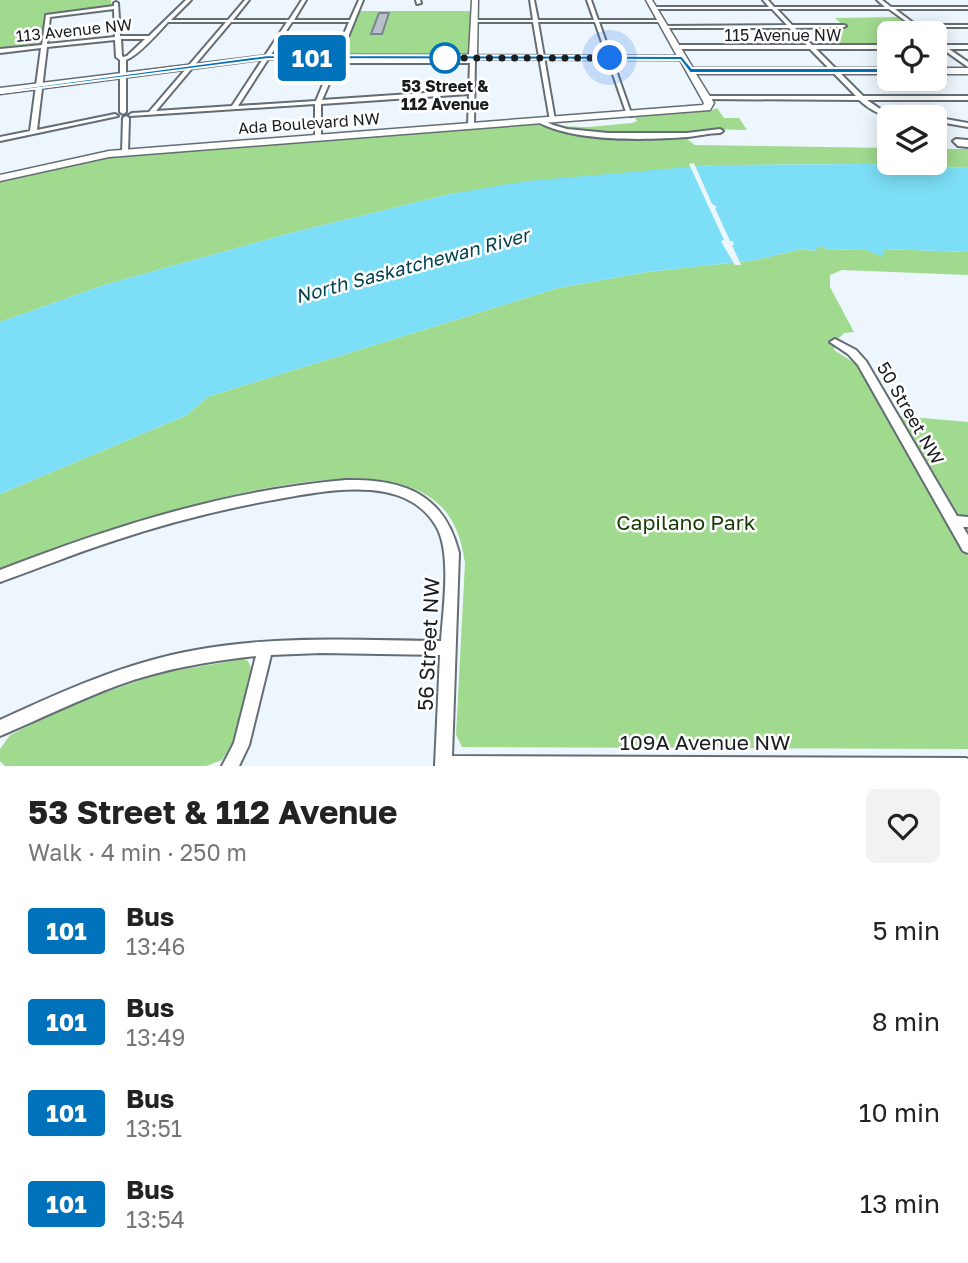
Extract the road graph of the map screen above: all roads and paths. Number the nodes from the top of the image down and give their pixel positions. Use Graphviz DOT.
graph roads {
  1 [pos="116,0"];
  2 [pos="189,0"];
  3 [pos="247,0"];
  4 [pos="304,0"];
  5 [pos="361,0"];
  6 [pos="475,0"];
  7 [pos="532,0"];
  8 [pos="589,0"];
  9 [pos="649,0"];
  10 [pos="765,0"];
  11 [pos="879,0"];
  12 [pos="116,7"];
  13 [pos="654,8"];
  14 [pos="772,8"];
  15 [pos="890,8"];
  16 [pos="968,8"];
  17 [pos="169,21"];
  18 [pos="229,21"];
  19 [pos="290,21"];
  20 [pos="353,21"];
  21 [pos="474,21"];
  22 [pos="535,21"];
  23 [pos="596,21"];
  24 [pos="908,21"];
  25 [pos="663,24"];
  26 [pos="790,26"];
  27 [pos="845,26"];
  28 [pos="947,26"];
  29 [pos="968,26"];
  30 [pos="152,37"];
  31 [pos="118,38"];
  32 [pos="45,46"];
  33 [pos="677,47"];
  34 [pos="811,47"];
  35 [pos="877,47"];
  36 [pos="947,47"];
  37 [pos="968,47"];
  38 [pos="947,49"];
  39 [pos="0,51"];
  40 [pos="268,57"];
  41 [pos="126,58"];
  42 [pos="542,58"];
  43 [pos="610,58"];
  44 [pos="682,58"];
  45 [pos="335,59"];
  46 [pos="473,59"];
  47 [pos="968,65"];
  48 [pos="192,66"];
  49 [pos="690,71"];
  50 [pos="834,71"];
  51 [pos="877,71"];
  52 [pos="947,71"];
  53 [pos="968,71"];
  54 [pos="122,75"];
  55 [pos="397,85"];
  56 [pos="40,86"];
  57 [pos="0,91"];
  58 [pos="471,92"];
  59 [pos="395,97"];
  60 [pos="861,98"];
  61 [pos="968,98"];
  62 [pos="318,103"];
  63 [pos="707,103"];
  64 [pos="234,108"];
  65 [pos="877,112"];
  66 [pos="151,114"];
  67 [pos="127,115"];
  68 [pos="630,115"];
  69 [pos="947,119"];
  70 [pos="552,120"];
  71 [pos="968,120"];
  72 [pos="541,121"];
  73 [pos="947,121"];
  74 [pos="968,125"];
  75 [pos="471,126"];
  76 [pos="719,131"];
  77 [pos="33,132"];
  78 [pos="317,138"];
  79 [pos="0,139"];
  80 [pos="125,152"];
  81 [pos="0,178"];
  82 [pos="835,342"];
  83 [pos="953,521"];
  84 [pos="968,522"];
  85 [pos="968,547"];
  86 [pos="0,576"];
  87 [pos="265,648"];
  88 [pos="448,648"];
  89 [pos="7,725"];
  90 [pos="0,736"];
  91 [pos="443,765"];
  92 [pos="230,766"];
  93 [pos="966,766"];
  1 -- 12 [label="street"];
  2 -- 17 [label="street"];
  3 -- 18 [label="street"];
  4 -- 19 [label="street"];
  5 -- 20 [label="street"];
  6 -- 21 [label="street"];
  7 -- 22 [label="street"];
  8 -- 23 [label="street"];
  9 -- 13 [label="street"];
  10 -- 14 [label="street"];
  11 -- 15 [label="street"];
  12 -- 31 [label="street"];
  12 -- 32 [label="street"];
  13 -- 14 [label="street"];
  13 -- 25 [label="street"];
  14 -- 15 [label="street"];
  14 -- 26 [label="street"];
  15 -- 16 [label="street"];
  15 -- 24 [label="street"];
  17 -- 18 [label="street"];
  17 -- 30 [label="street"];
  18 -- 19 [label="street"];
  18 -- 48 [label="street"];
  19 -- 20 [label="street"];
  19 -- 40 [label="street"];
  20 -- 45 [label="street"];
  21 -- 22 [label="street"];
  21 -- 46 [label="street"];
  22 -- 23 [label="street"];
  22 -- 42 [label="street"];
  23 -- 25 [label="street"];
  23 -- 43 [label="street"];
  25 -- 26 [label="street"];
  25 -- 33 [label="street"];
  26 -- 27 [label="street"];
  26 -- 34 [label="street"];
  28 -- 29 [label="street"];
  30 -- 31 [label="street, 113 Avenue NW"];
  30 -- 41 [label="street"];
  31 -- 32 [label="street, 113 Avenue NW"];
  31 -- 41 [label="street"];
  32 -- 39 [label="street, 113 Avenue NW"];
  32 -- 56 [label="street"];
  33 -- 34 [label="street, 115 Avenue NW"];
  33 -- 44 [label="street"];
  34 -- 35 [label="street, 115 Avenue NW"];
  34 -- 50 [label="street"];
  36 -- 37 [label="street"];
  38 -- 47 [label="street"];
  40 -- 45 [label="street"];
  40 -- 48 [label="street"];
  40 -- 64 [label="street"];
  41 -- 54 [label="street"];
  42 -- 43 [label="street"];
  42 -- 46 [label="street"];
  42 -- 70 [label="street"];
  43 -- 44 [label="street"];
  43 -- 68 [label="street"];
  44 -- 49 [label="street"];
  45 -- 46 [label="street"];
  45 -- 62 [label="street"];
  46 -- 58 [label="street"];
  48 -- 54 [label="street"];
  48 -- 66 [label="street"];
  49 -- 50 [label="street"];
  49 -- 63 [label="street"];
  50 -- 51 [label="street"];
  50 -- 60 [label="street"];
  52 -- 53 [label="street"];
  54 -- 56 [label="street"];
  54 -- 67 [label="street"];
  55 -- 59 [label="street"];
  56 -- 57 [label="street"];
  56 -- 77 [label="street"];
  58 -- 59 [label="street"];
  58 -- 75 [label="street"];
  59 -- 62 [label="street"];
  60 -- 61 [label="street"];
  60 -- 63 [label="street, Ada Boulevard NW"];
  60 -- 65 [label="street"];
  62 -- 64 [label="street"];
  62 -- 78 [label="street"];
  63 -- 68 [label="street, Ada Boulevard NW"];
  64 -- 66 [label="street"];
  66 -- 67 [label="street"];
  67 -- 77 [label="street"];
  67 -- 80 [label="street"];
  68 -- 70 [label="street, Ada Boulevard NW"];
  69 -- 71 [label="street"];
  70 -- 72 [label="street, Ada Boulevard NW"];
  72 -- 75 [label="street, Ada Boulevard NW"];
  72 -- 76 [label="street"];
  73 -- 74 [label="street"];
  75 -- 78 [label="street, Ada Boulevard NW"];
  77 -- 79 [label="street"];
  78 -- 80 [label="street, Ada Boulevard NW"];
  80 -- 81 [label="street, Ada Boulevard NW"];
  82 -- 83 [label="street, 50 Street NW"];
  83 -- 84 [label="street"];
  83 -- 85 [label="street, 50 Street NW"];
  86 -- 88 [label="street, 56 Street NW"];
  87 -- 88 [label="street"];
  87 -- 89 [label="street"];
  87 -- 92 [label="street"];
  88 -- 91 [label="street, 56 Street NW"];
  89 -- 90 [label="street"];
  91 -- 93 [label="street, 109A Avenue NW"];
}
